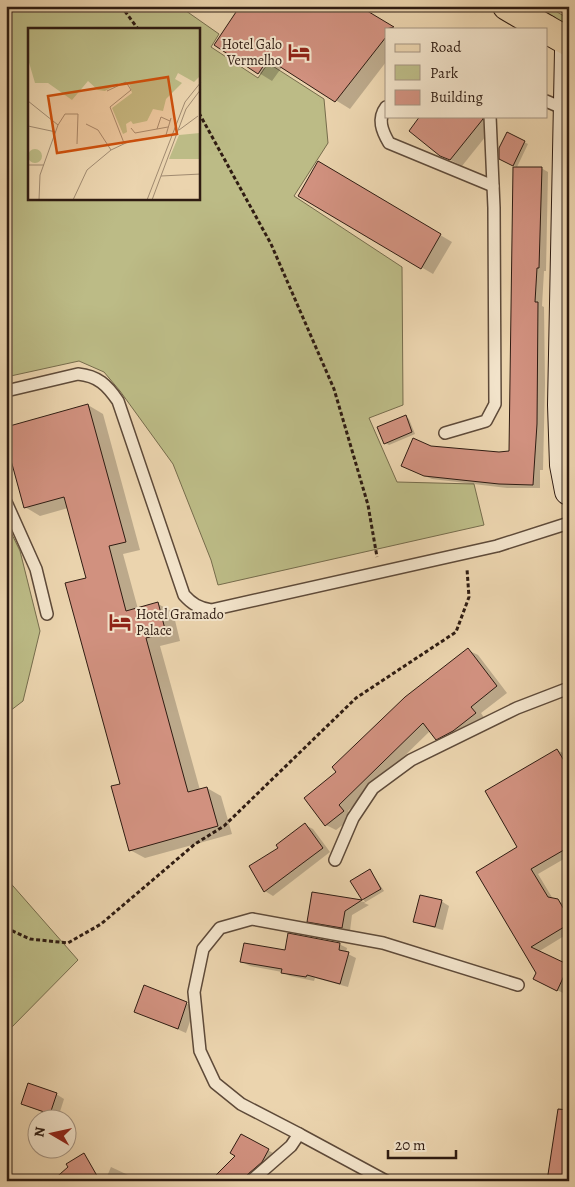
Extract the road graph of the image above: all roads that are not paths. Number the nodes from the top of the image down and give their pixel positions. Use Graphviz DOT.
graph roads {
  1 [pos="507,6"];
  2 [pos="544,28"];
  3 [pos="548,30"];
  4 [pos="569,42"];
  5 [pos="569,50"];
  6 [pos="556,105"];
  7 [pos="385,108"];
  8 [pos="490,118"];
  9 [pos="493,186"];
  10 [pos="6,391"];
  11 [pos="446,433"];
  12 [pos="569,491"];
  13 [pos="6,502"];
  14 [pos="569,523"];
  15 [pos="47,614"];
  16 [pos="569,688"];
  17 [pos="334,860"];
  18 [pos="518,985"];
  19 [pos="299,1134"];
  20 [pos="364,1176"];
  21 [pos="251,1181"];
  22 [pos="386,1181"];
  1 -- 2 [label="main road"];
  3 -- 4 [label="main road"];
  5 -- 6 [label="street"];
  6 -- 12 [label="street"];
  7 -- 9 [label="lane"];
  8 -- 9 [label="lane"];
  9 -- 11 [label="lane"];
  10 -- 14 [label="lane"];
  13 -- 15 [label="lane"];
  16 -- 17 [label="lane"];
  18 -- 19 [label="lane"];
  19 -- 20 [label="lane"];
  19 -- 21 [label="lane"];
  20 -- 22 [label="lane"];
}
